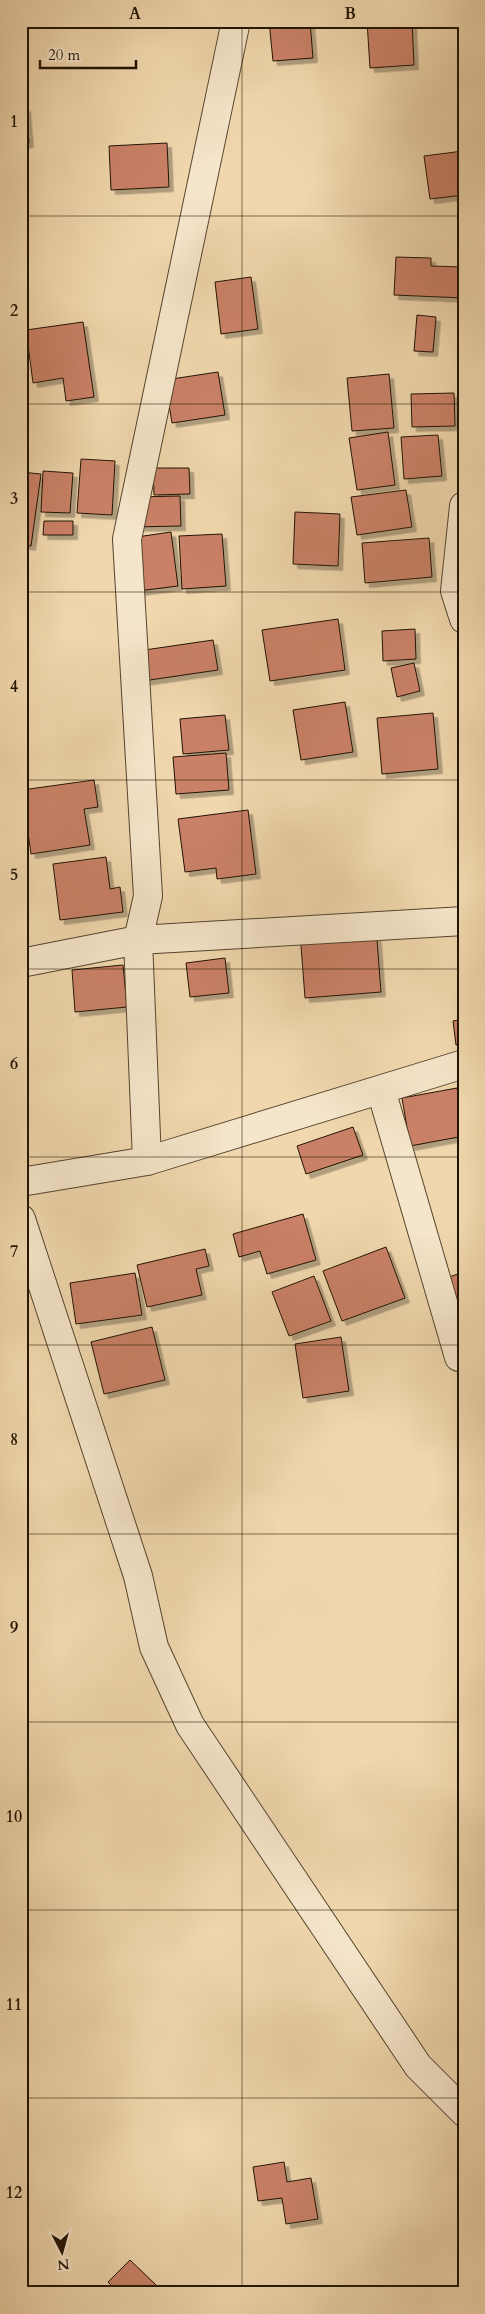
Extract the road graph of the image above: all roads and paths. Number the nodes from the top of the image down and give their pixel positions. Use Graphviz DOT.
graph roads {
  1 [pos="236,21"];
  2 [pos="464,506"];
  3 [pos="464,619"];
  4 [pos="464,921"];
  5 [pos="138,940"];
  6 [pos="21,963"];
  7 [pos="464,1064"];
  8 [pos="381,1090"];
  9 [pos="146,1161"];
  10 [pos="21,1182"];
  11 [pos="21,1219"];
  12 [pos="459,1357"];
  13 [pos="464,2112"];
  1 -- 5 [label="street"];
  2 -- 3 [label="street"];
  4 -- 5 [label="street"];
  5 -- 6 [label="street"];
  5 -- 9 [label="street"];
  7 -- 8 [label="street"];
  8 -- 9 [label="street"];
  8 -- 12 [label="street"];
  9 -- 10 [label="street"];
  11 -- 13 [label="street"];
}
